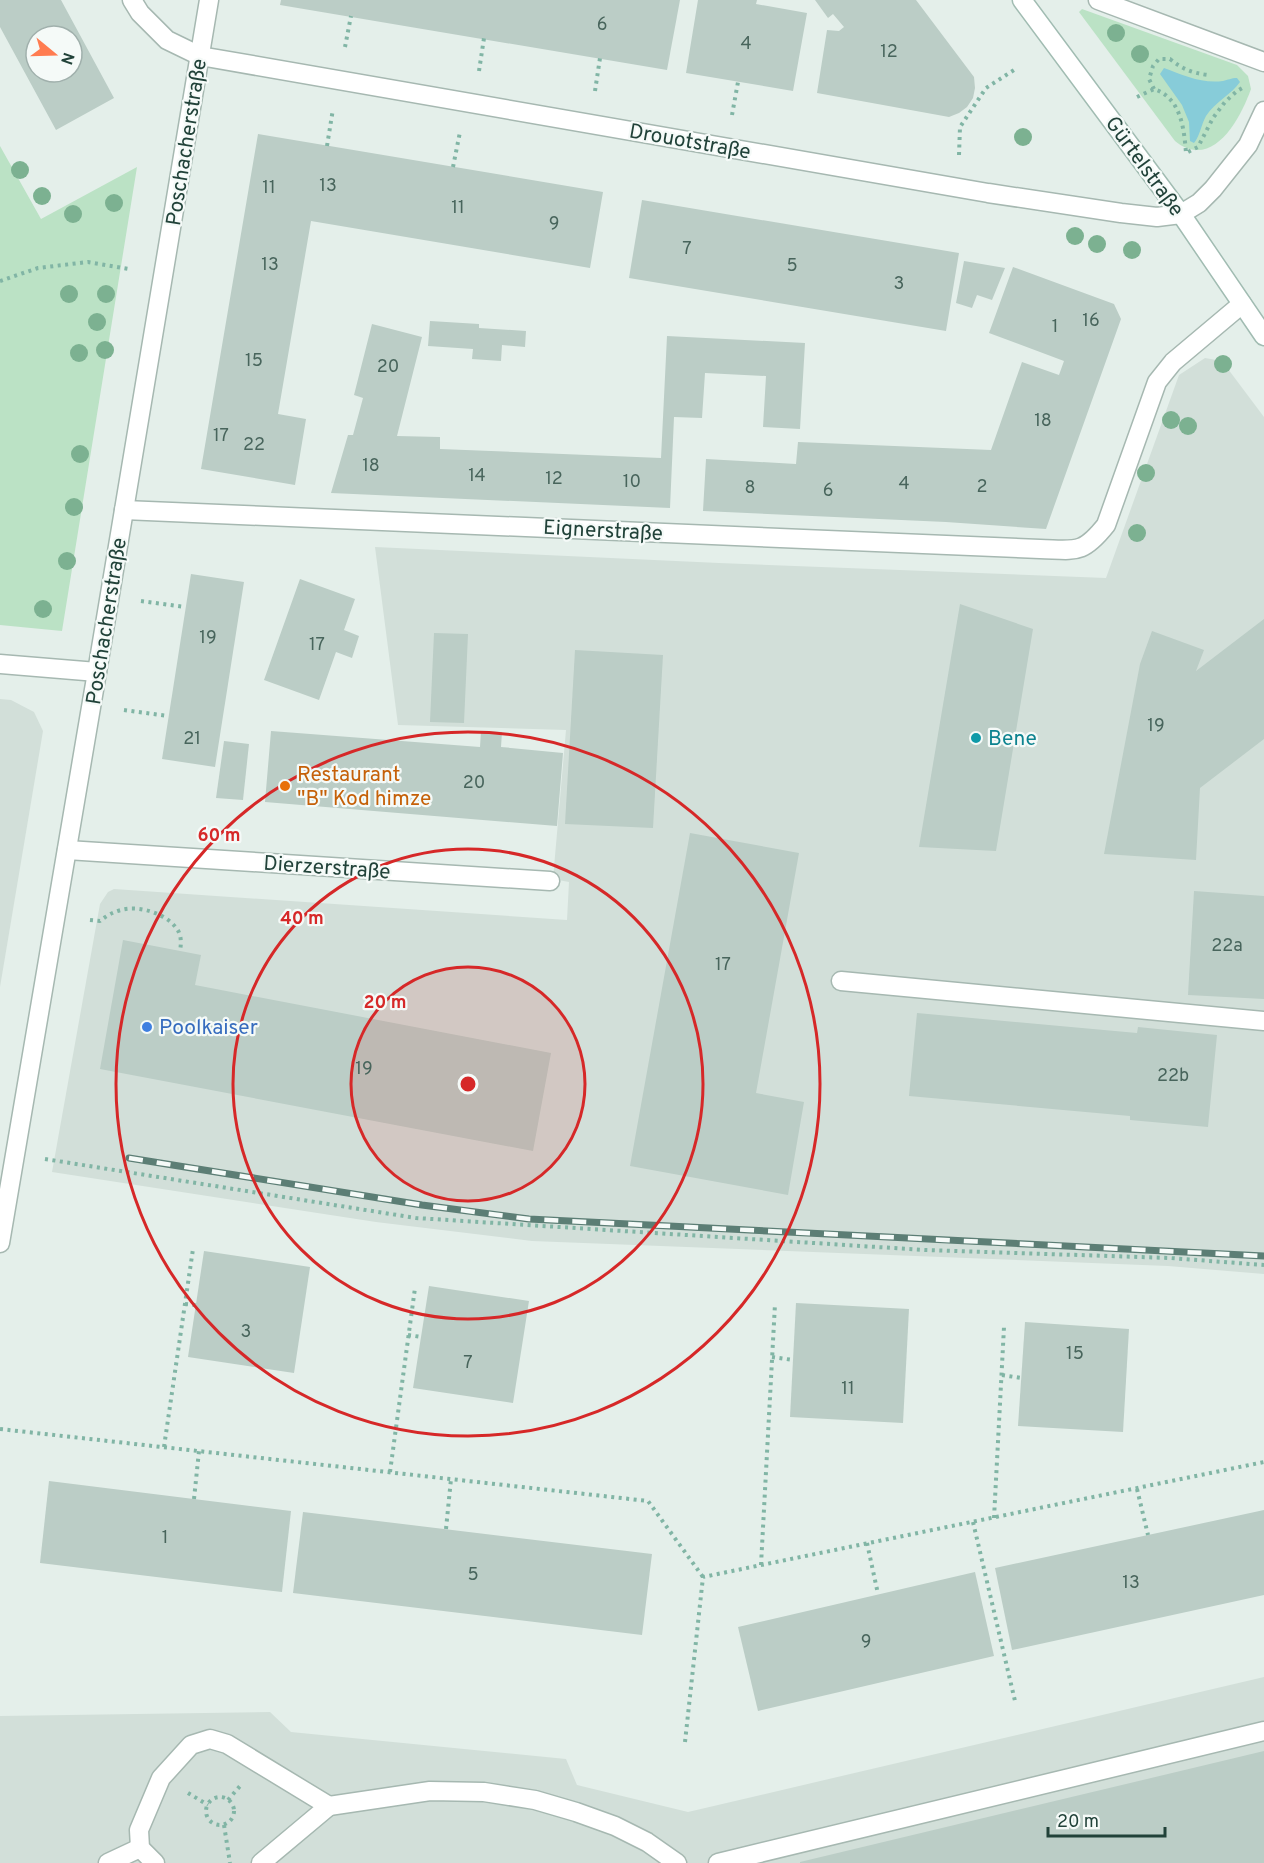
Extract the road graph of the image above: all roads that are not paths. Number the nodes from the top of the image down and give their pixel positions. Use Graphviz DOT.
graph roads {
  1 [pos="132,0"];
  2 [pos="209,0"];
  3 [pos="1022,0"];
  4 [pos="1098,0"];
  5 [pos="200,56"];
  6 [pos="1264,62"];
  7 [pos="1264,111"];
  8 [pos="1260,130"];
  9 [pos="1181,214"];
  10 [pos="1242,303"];
  11 [pos="1264,336"];
  12 [pos="124,510"];
  13 [pos="0,664"];
  14 [pos="98,672"];
  15 [pos="68,850"];
  16 [pos="550,881"];
  17 [pos="840,981"];
  18 [pos="1264,1021"];
  19 [pos="0,1243"];
  20 [pos="1264,1731"];
  21 [pos="328,1806"];
  22 [pos="140,1848"];
  23 [pos="108,1863"];
  24 [pos="155,1863"];
  25 [pos="261,1863"];
  26 [pos="677,1863"];
  27 [pos="718,1863"];
  1 -- 5 [label="street, Drouotstraße"];
  2 -- 5 [label="street, Poschacherstraße"];
  3 -- 9 [label="street, Gürtelstraße"];
  4 -- 6 [label="street"];
  5 -- 9 [label="street, Drouotstraße"];
  5 -- 12 [label="street, Poschacherstraße"];
  7 -- 8 [label="street"];
  8 -- 9 [label="street"];
  9 -- 10 [label="street, Gürtelstraße"];
  10 -- 11 [label="street, Gürtelstraße"];
  10 -- 12 [label="street, Eignerstraße"];
  12 -- 14 [label="street, Poschacherstraße"];
  13 -- 14 [label="street"];
  14 -- 15 [label="street, Poschacherstraße"];
  15 -- 16 [label="street, Dierzerstraße"];
  15 -- 19 [label="street, Poschacherstraße"];
  17 -- 18 [label="street"];
  20 -- 27 [label="street"];
  21 -- 22 [label="street"];
  21 -- 25 [label="street"];
  21 -- 26 [label="street"];
  22 -- 23 [label="street"];
  22 -- 24 [label="street"];
}
